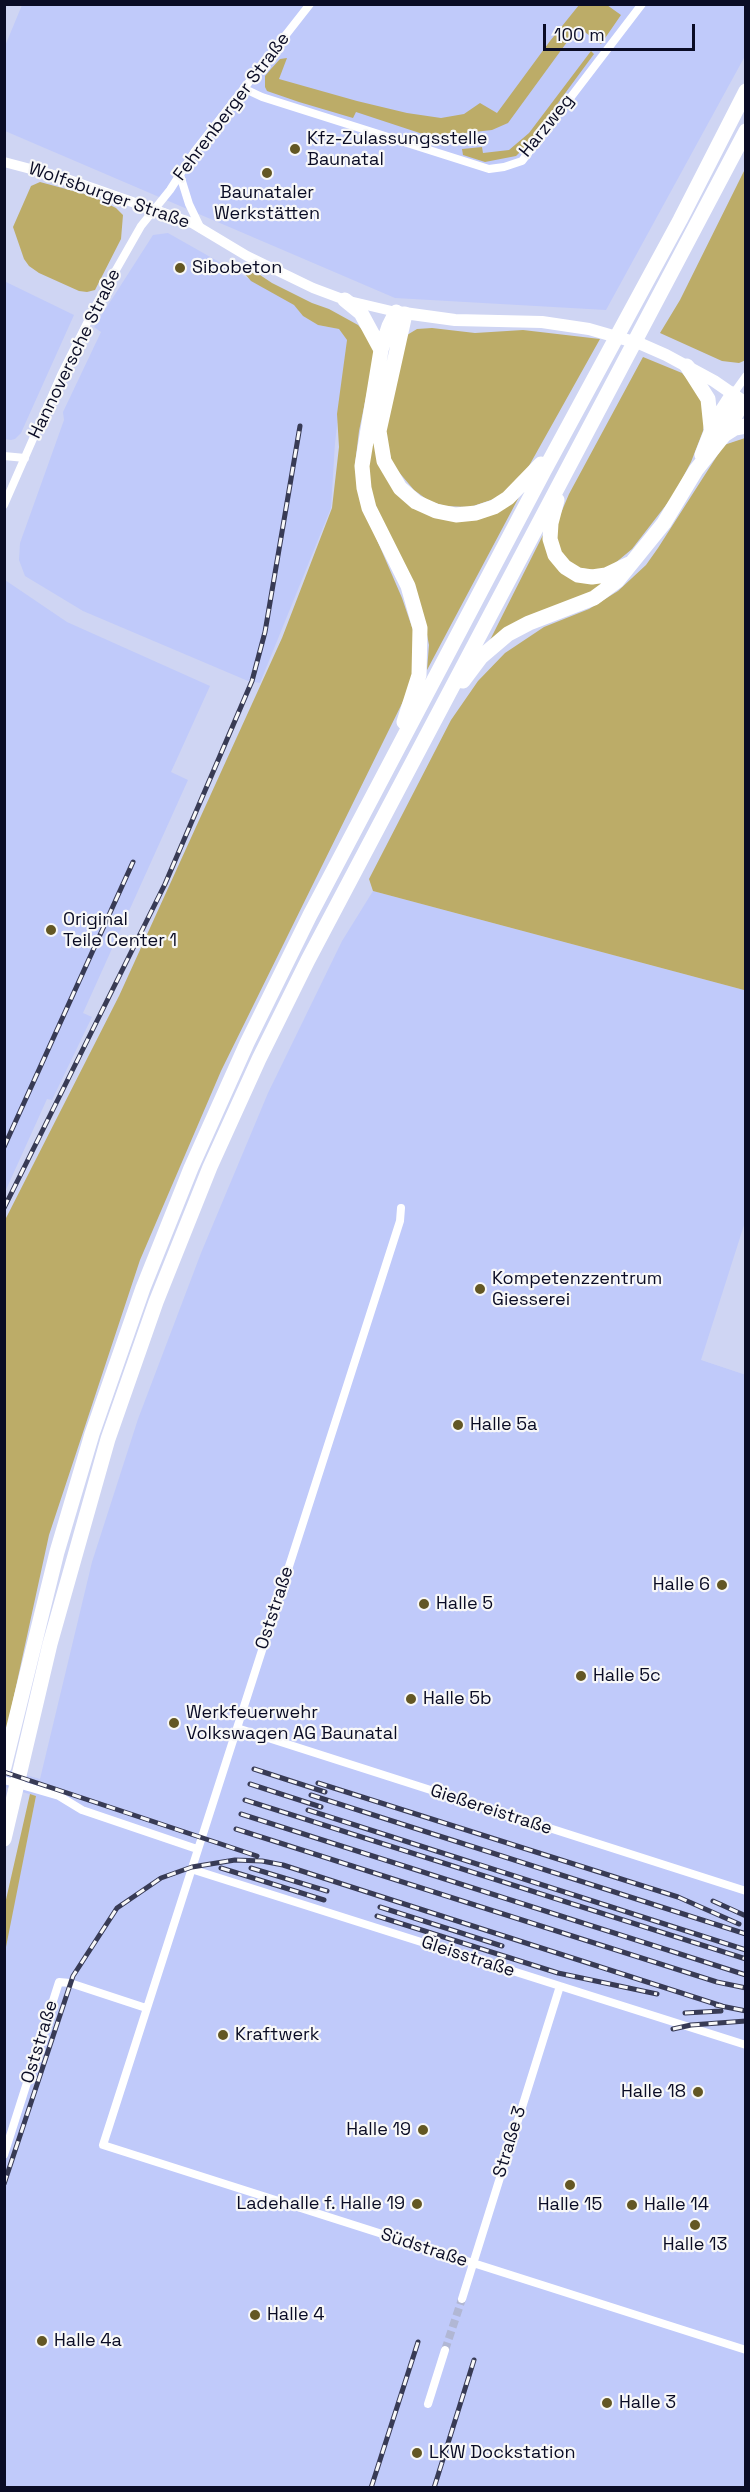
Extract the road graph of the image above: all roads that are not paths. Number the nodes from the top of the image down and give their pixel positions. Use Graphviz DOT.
graph roads {
  1 [pos="310,4"];
  2 [pos="642,4"];
  3 [pos="245,89"];
  4 [pos="746,91"];
  5 [pos="746,131"];
  6 [pos="4,162"];
  7 [pos="180,175"];
  8 [pos="155,209"];
  9 [pos="201,229"];
  10 [pos="345,300"];
  11 [pos="400,313"];
  12 [pos="381,350"];
  13 [pos="687,366"];
  14 [pos="746,376"];
  15 [pos="742,399"];
  16 [pos="746,426"];
  17 [pos="718,434"];
  18 [pos="562,438"];
  19 [pos="4,456"];
  20 [pos="25,458"];
  21 [pos="568,467"];
  22 [pos="4,505"];
  23 [pos="636,559"];
  24 [pos="447,694"];
  25 [pos="387,772"];
  26 [pos="401,1208"];
  27 [pos="237,1728"];
  28 [pos="4,1767"];
  29 [pos="4,1780"];
  30 [pos="4,1839"];
  31 [pos="197,1849"];
  32 [pos="191,1869"];
  33 [pos="746,1891"];
  34 [pos="560,1986"];
  35 [pos="146,2008"];
  36 [pos="746,2045"];
  37 [pos="103,2145"];
  38 [pos="4,2155"];
  39 [pos="473,2263"];
  40 [pos="462,2299"];
  41 [pos="445,2350"];
  42 [pos="746,2350"];
  43 [pos="428,2403"];
  1 -- 3 [label="street, Fehrenberger Straße"];
  2 -- 3 [label="street, Harzweg"];
  3 -- 7 [label="street, Fehrenberger Straße"];
  4 -- 18 [label="highway"];
  5 -- 21 [label="highway"];
  6 -- 8 [label="street, Wolfsburger Straße"];
  7 -- 8 [label="street, Fehrenberger Straße"];
  7 -- 9 [label="street"];
  8 -- 9 [label="street, Wolfsburger Straße"];
  8 -- 20 [label="street, Hannoversche Straße"];
  9 -- 10 [label="street, Wolfsburger Straße"];
  10 -- 11 [label="street, Wolfsburger Straße"];
  10 -- 12 [label="highway"];
  11 -- 12 [label="highway"];
  11 -- 13 [label="main road, Wolfsburger Straße"];
  11 -- 18 [label="highway"];
  12 -- 25 [label="highway"];
  13 -- 15 [label="main road, Wolfsburger Straße"];
  13 -- 17 [label="highway"];
  14 -- 15 [label="street"];
  15 -- 17 [label="highway"];
  16 -- 17 [label="highway"];
  17 -- 23 [label="highway"];
  18 -- 25 [label="highway"];
  19 -- 20 [label="street"];
  20 -- 22 [label="street, Hannoversche Straße"];
  21 -- 23 [label="highway"];
  21 -- 24 [label="highway"];
  23 -- 24 [label="highway"];
  24 -- 30 [label="highway"];
  25 -- 28 [label="highway"];
  26 -- 27 [label="street, Oststraße"];
  27 -- 31 [label="street, Oststraße"];
  27 -- 33 [label="street, Gießereistraße"];
  29 -- 31 [label="street"];
  31 -- 32 [label="street, Oststraße"];
  32 -- 34 [label="street, Gleisstraße"];
  32 -- 35 [label="street, Oststraße"];
  34 -- 36 [label="street, Gleisstraße"];
  34 -- 39 [label="street, Straße 3"];
  35 -- 37 [label="street, Oststraße"];
  35 -- 38 [label="street, Oststraße"];
  37 -- 39 [label="street, Südstraße"];
  39 -- 40 [label="street, Straße 3"];
  39 -- 42 [label="street, Südstraße"];
  41 -- 43 [label="street"];
}
